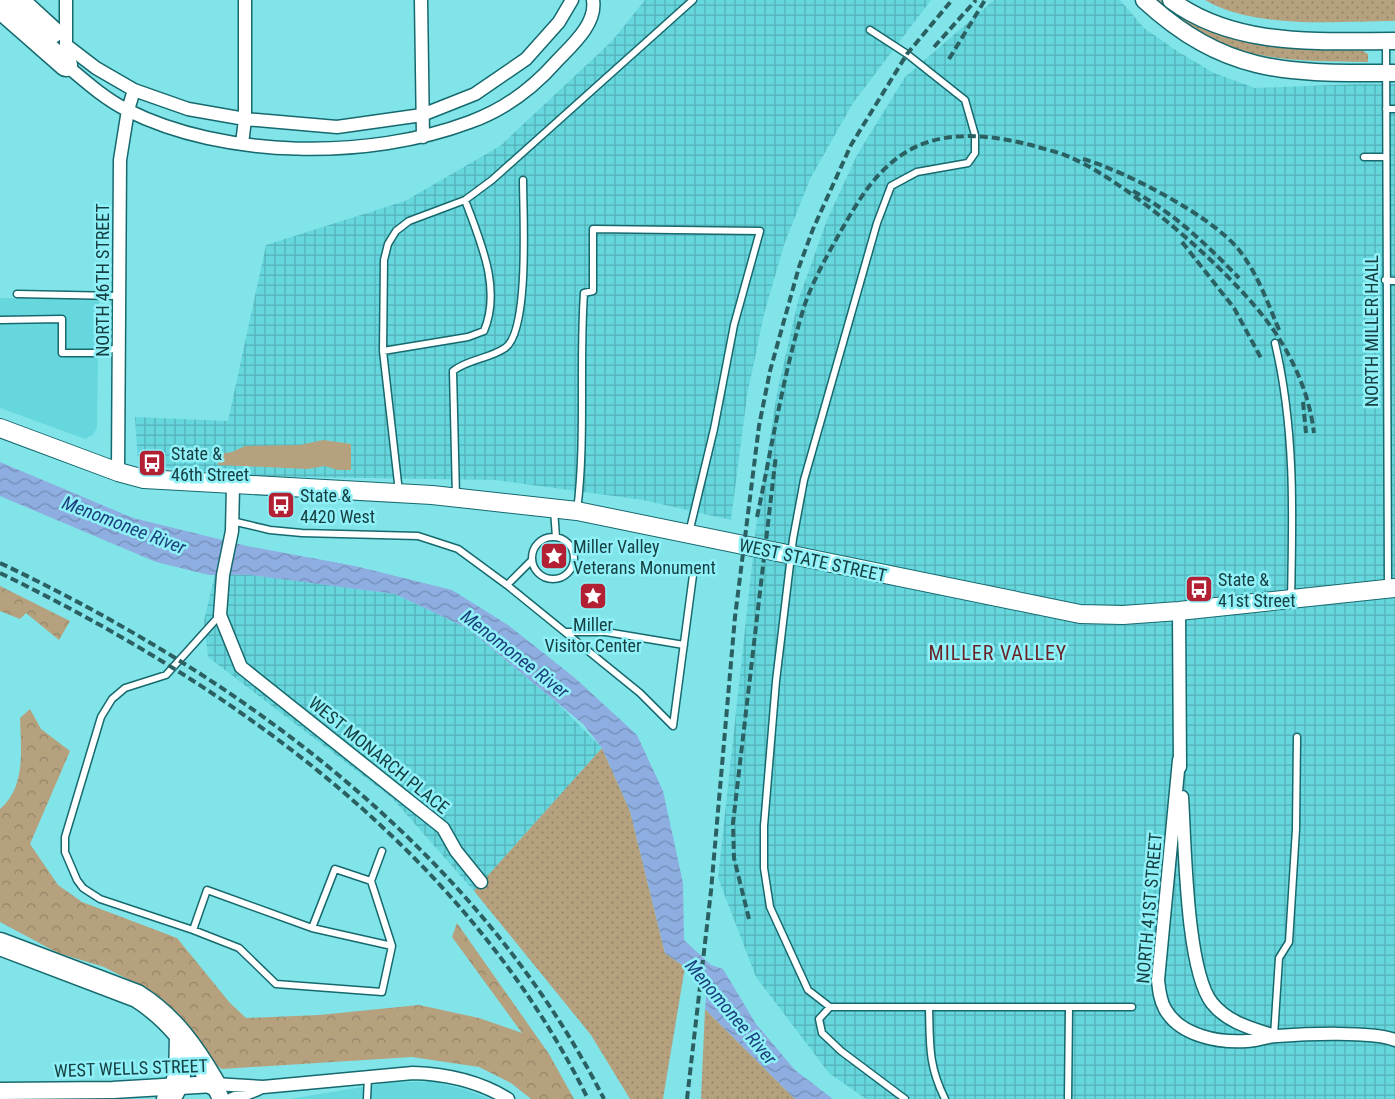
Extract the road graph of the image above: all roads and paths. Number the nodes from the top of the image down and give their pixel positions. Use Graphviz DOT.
graph roads {
  1 [pos="17,0"];
  2 [pos="66,0"];
  3 [pos="245,0"];
  4 [pos="421,0"];
  5 [pos="572,0"];
  6 [pos="593,0"];
  7 [pos="693,0"];
  8 [pos="1144,0"];
  9 [pos="1171,0"];
  10 [pos="0,7"];
  11 [pos="870,30"];
  12 [pos="1391,41"];
  13 [pos="66,55"];
  14 [pos="1390,73"];
  15 [pos="134,90"];
  16 [pos="1386,109"];
  17 [pos="1395,109"];
  18 [pos="128,110"];
  19 [pos="422,115"];
  20 [pos="245,119"];
  21 [pos="423,137"];
  22 [pos="242,144"];
  23 [pos="1364,157"];
  24 [pos="1386,157"];
  25 [pos="523,180"];
  26 [pos="465,200"];
  27 [pos="1386,280"];
  28 [pos="1395,280"];
  29 [pos="17,294"];
  30 [pos="119,296"];
  31 [pos="0,320"];
  32 [pos="1275,344"];
  33 [pos="119,346"];
  34 [pos="383,351"];
  35 [pos="0,428"];
  36 [pos="118,472"];
  37 [pos="233,486"];
  38 [pos="399,493"];
  39 [pos="456,498"];
  40 [pos="554,509"];
  41 [pos="577,511"];
  42 [pos="232,526"];
  43 [pos="688,534"];
  44 [pos="556,537"];
  45 [pos="792,555"];
  46 [pos="532,560"];
  47 [pos="693,575"];
  48 [pos="508,585"];
  49 [pos="1392,588"];
  50 [pos="1291,600"];
  51 [pos="1179,611"];
  52 [pos="220,615"];
  53 [pos="566,632"];
  54 [pos="684,645"];
  55 [pos="1297,737"];
  56 [pos="1179,760"];
  57 [pos="382,851"];
  58 [pos="371,881"];
  59 [pos="481,882"];
  60 [pos="312,928"];
  61 [pos="193,930"];
  62 [pos="0,944"];
  63 [pos="392,946"];
  64 [pos="830,1007"];
  65 [pos="929,1007"];
  66 [pos="1069,1007"];
  67 [pos="1132,1007"];
  68 [pos="1274,1036"];
  69 [pos="181,1038"];
  70 [pos="1395,1040"];
  71 [pos="368,1077"];
  72 [pos="263,1087"];
  73 [pos="0,1091"];
  74 [pos="218,1091"];
  75 [pos="172,1092"];
  76 [pos="232,1099"];
  77 [pos="367,1099"];
  78 [pos="508,1099"];
  79 [pos="905,1099"];
  80 [pos="945,1099"];
  81 [pos="1068,1099"];
  1 -- 13 [label="highway"];
  2 -- 13 [label="street"];
  3 -- 20 [label="street"];
  4 -- 19 [label="street"];
  5 -- 19 [label="street"];
  6 -- 21 [label="street"];
  7 -- 26 [label="lane"];
  8 -- 14 [label="street"];
  9 -- 12 [label="street"];
  10 -- 13 [label="highway"];
  11 -- 45 [label="lane"];
  12 -- 14 [label="lane, NORTH MILLER HALL"];
  13 -- 15 [label="street"];
  13 -- 18 [label="street"];
  14 -- 16 [label="lane, NORTH MILLER HALL"];
  15 -- 18 [label="street, NORTH 46TH STREET"];
  15 -- 20 [label="street"];
  16 -- 17 [label="lane"];
  16 -- 24 [label="lane, NORTH MILLER HALL"];
  18 -- 22 [label="street"];
  18 -- 30 [label="street, NORTH 46TH STREET"];
  19 -- 20 [label="street"];
  19 -- 21 [label="street"];
  20 -- 22 [label="street"];
  21 -- 22 [label="street"];
  23 -- 24 [label="lane"];
  24 -- 27 [label="lane, NORTH MILLER HALL"];
  25 -- 39 [label="lane"];
  26 -- 34 [label="lane"];
  26 -- 34 [label="lane"];
  27 -- 28 [label="lane"];
  27 -- 49 [label="lane, NORTH MILLER HALL"];
  29 -- 30 [label="lane"];
  30 -- 33 [label="street, NORTH 46TH STREET"];
  31 -- 33 [label="lane"];
  32 -- 50 [label="lane"];
  33 -- 36 [label="street, NORTH 46TH STREET"];
  34 -- 38 [label="lane"];
  35 -- 36 [label="main road, WEST STATE STREET"];
  36 -- 37 [label="main road, WEST STATE STREET"];
  37 -- 38 [label="main road, WEST STATE STREET"];
  37 -- 42 [label="street"];
  38 -- 39 [label="main road, WEST STATE STREET"];
  39 -- 40 [label="main road, WEST STATE STREET"];
  40 -- 41 [label="main road, WEST STATE STREET"];
  40 -- 44 [label="lane"];
  41 -- 43 [label="main road, WEST STATE STREET"];
  41 -- 43 [label="lane"];
  42 -- 48 [label="lane"];
  42 -- 52 [label="street"];
  43 -- 45 [label="main road, WEST STATE STREET"];
  44 -- 46 [label="lane"];
  44 -- 46 [label="lane"];
  45 -- 51 [label="main road, WEST STATE STREET"];
  45 -- 64 [label="lane"];
  46 -- 48 [label="lane"];
  47 -- 54 [label="lane"];
  48 -- 53 [label="lane"];
  49 -- 50 [label="main road, WEST STATE STREET"];
  50 -- 51 [label="main road, WEST STATE STREET"];
  51 -- 56 [label="street, NORTH 41ST STREET"];
  52 -- 59 [label="street, WEST MONARCH PLACE"];
  52 -- 61 [label="lane"];
  53 -- 54 [label="lane"];
  53 -- 54 [label="lane"];
  55 -- 68 [label="lane"];
  56 -- 68 [label="street, NORTH 41ST STREET"];
  56 -- 68 [label="street, NORTH 41ST STREET"];
  57 -- 58 [label="lane"];
  58 -- 60 [label="lane"];
  58 -- 63 [label="lane"];
  60 -- 61 [label="lane"];
  60 -- 63 [label="lane"];
  61 -- 63 [label="lane"];
  62 -- 69 [label="highway"];
  64 -- 65 [label="lane"];
  64 -- 79 [label="lane"];
  65 -- 66 [label="lane"];
  65 -- 80 [label="lane"];
  66 -- 67 [label="lane"];
  66 -- 81 [label="lane"];
  68 -- 70 [label="street"];
  69 -- 74 [label="highway"];
  69 -- 75 [label="highway"];
  71 -- 72 [label="street, WEST WELLS STREET"];
  71 -- 77 [label="lane"];
  71 -- 78 [label="street, WEST WELLS STREET"];
  72 -- 74 [label="street, WEST WELLS STREET"];
  72 -- 76 [label="street, WEST WELLS STREET"];
  73 -- 75 [label="street, WEST WELLS STREET"];
  74 -- 75 [label="street, WEST WELLS STREET"];
}
